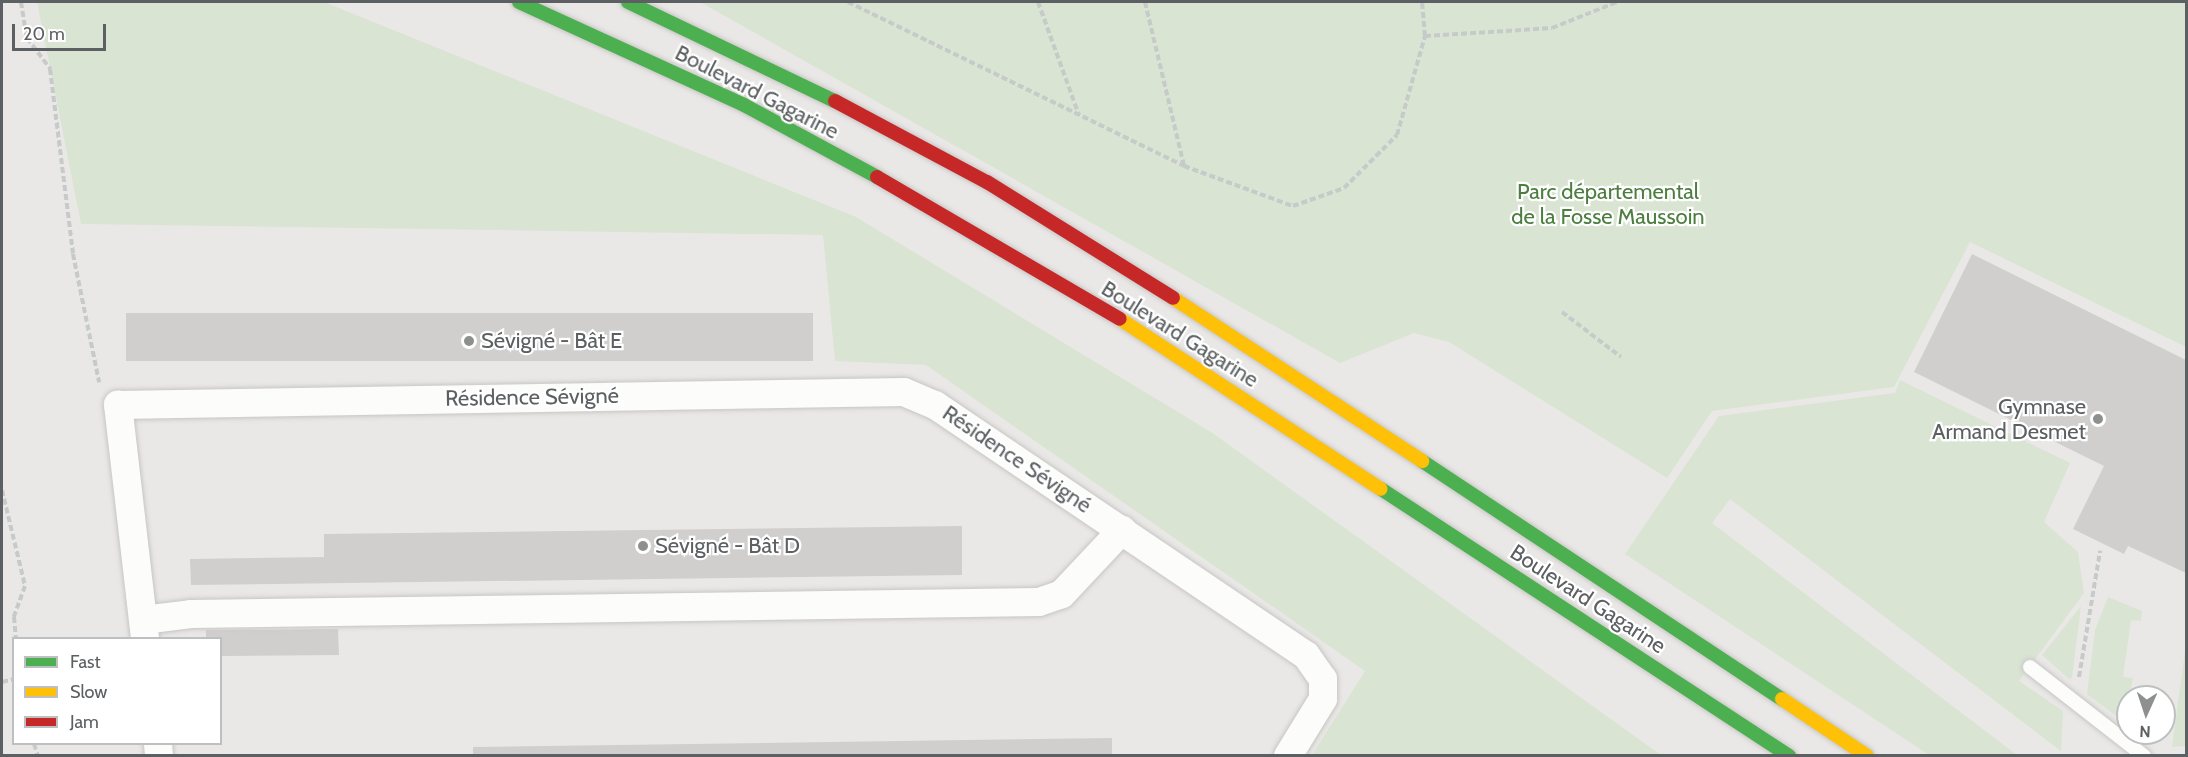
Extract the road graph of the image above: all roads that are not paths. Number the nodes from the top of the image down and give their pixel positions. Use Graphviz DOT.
graph roads {
  1 [pos="519,2"];
  2 [pos="628,2"];
  3 [pos="1122,530"];
  4 [pos="144,629"];
  5 [pos="2030,667"];
  6 [pos="1288,756"];
  7 [pos="1789,756"];
  8 [pos="1867,756"];
  9 [pos="2144,756"];
  1 -- 7 [label="main road, Boulevard Gagarine"];
  2 -- 8 [label="main road, Boulevard Gagarine"];
  3 -- 4 [label="street"];
  3 -- 4 [label="street, Résidence Sévigné"];
  3 -- 6 [label="street, Résidence Sévigné"];
  5 -- 9 [label="lane"];
}
